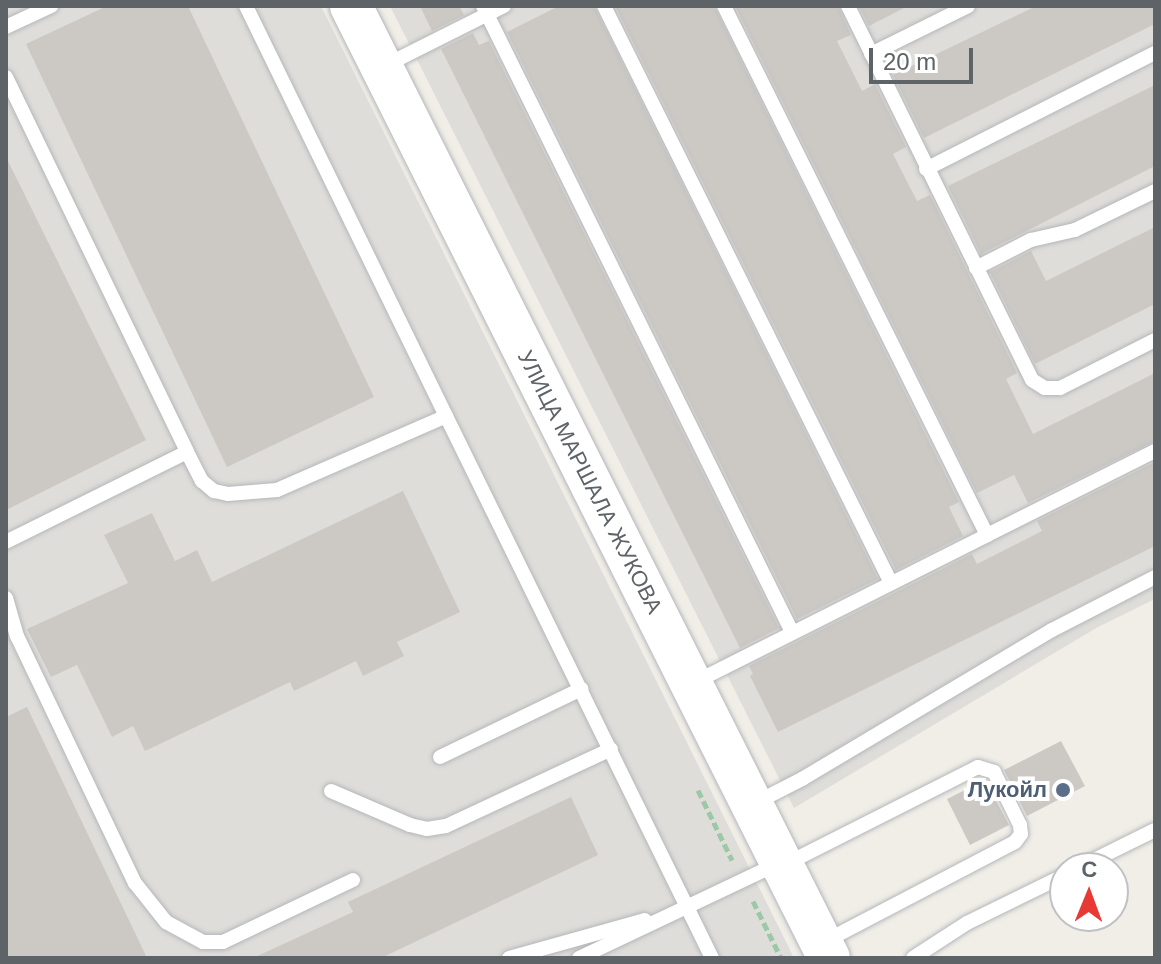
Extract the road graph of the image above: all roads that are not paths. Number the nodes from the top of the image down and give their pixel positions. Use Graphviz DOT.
graph roads {
  1 [pos="51,6"];
  2 [pos="246,6"];
  3 [pos="351,6"];
  4 [pos="504,6"];
  5 [pos="604,6"];
  6 [pos="724,6"];
  7 [pos="848,6"];
  8 [pos="968,6"];
  9 [pos="485,10"];
  10 [pos="6,27"];
  11 [pos="1155,53"];
  12 [pos="871,54"];
  13 [pos="382,67"];
  14 [pos="6,77"];
  15 [pos="926,169"];
  16 [pos="1155,191"];
  17 [pos="976,268"];
  18 [pos="1155,340"];
  19 [pos="446,416"];
  20 [pos="1155,451"];
  21 [pos="187,452"];
  22 [pos="987,535"];
  23 [pos="6,542"];
  24 [pos="1155,577"];
  25 [pos="891,583"];
  26 [pos="6,598"];
  27 [pos="792,632"];
  28 [pos="692,683"];
  29 [pos="581,689"];
  30 [pos="611,749"];
  31 [pos="440,757"];
  32 [pos="331,791"];
  33 [pos="752,804"];
  34 [pos="1155,830"];
  35 [pos="1110,852"];
  36 [pos="782,863"];
  37 [pos="353,880"];
  38 [pos="1049,883"];
  39 [pos="688,908"];
  40 [pos="825,950"];
  41 [pos="509,958"];
  42 [pos="579,958"];
  43 [pos="712,958"];
  44 [pos="913,958"];
  1 -- 10 [label="lane"];
  2 -- 19 [label="lane"];
  3 -- 13 [label="main road, УЛИЦА МАРШАЛА ЖУКОВА"];
  4 -- 9 [label="lane"];
  5 -- 25 [label="lane"];
  6 -- 22 [label="lane"];
  7 -- 12 [label="lane"];
  8 -- 12 [label="lane"];
  9 -- 13 [label="lane"];
  9 -- 27 [label="lane"];
  11 -- 15 [label="lane"];
  12 -- 15 [label="lane"];
  13 -- 28 [label="main road, УЛИЦА МАРШАЛА ЖУКОВА"];
  14 -- 21 [label="lane"];
  15 -- 17 [label="lane"];
  16 -- 17 [label="lane"];
  17 -- 18 [label="lane"];
  19 -- 21 [label="lane"];
  19 -- 29 [label="lane"];
  20 -- 22 [label="lane"];
  21 -- 23 [label="lane"];
  22 -- 25 [label="lane"];
  24 -- 33 [label="lane"];
  25 -- 27 [label="lane"];
  26 -- 37 [label="lane"];
  27 -- 28 [label="lane"];
  28 -- 33 [label="main road, УЛИЦА МАРШАЛА ЖУКОВА"];
  29 -- 30 [label="lane"];
  29 -- 31 [label="lane"];
  30 -- 32 [label="lane"];
  30 -- 39 [label="lane"];
  33 -- 36 [label="main road, УЛИЦА МАРШАЛА ЖУКОВА"];
  34 -- 35 [label="lane"];
  36 -- 39 [label="lane"];
  36 -- 40 [label="main road, УЛИЦА МАРШАЛА ЖУКОВА"];
  36 -- 40 [label="lane"];
  38 -- 44 [label="lane"];
  39 -- 41 [label="lane"];
  39 -- 42 [label="lane"];
  39 -- 43 [label="lane"];
}
